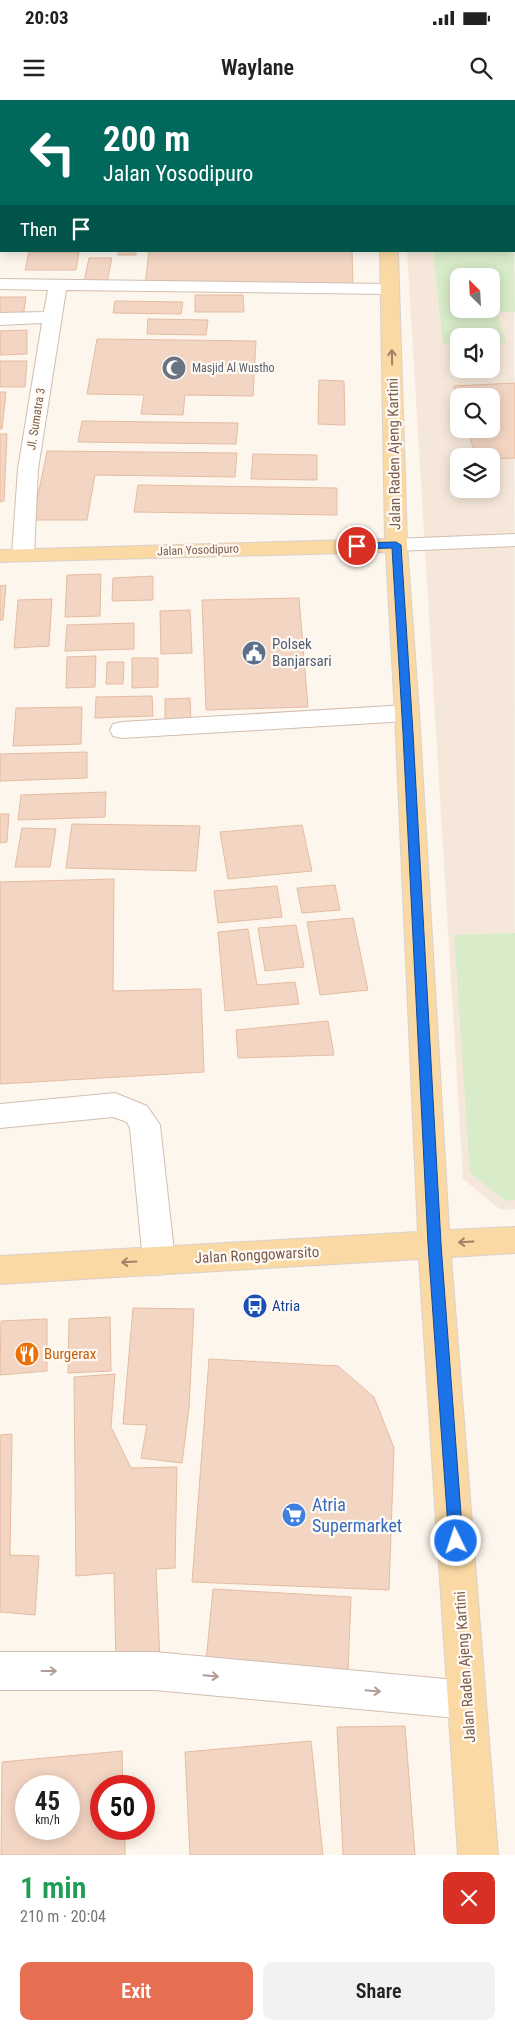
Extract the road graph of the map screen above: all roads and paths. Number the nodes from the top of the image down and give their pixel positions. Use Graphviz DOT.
graph roads {
  1 [pos="388,252"];
  2 [pos="0,284"];
  3 [pos="58,284"];
  4 [pos="390,289"];
  5 [pos="53,317"];
  6 [pos="0,319"];
  7 [pos="515,540"];
  8 [pos="396,545"];
  9 [pos="23,555"];
  10 [pos="0,556"];
  11 [pos="407,713"];
  12 [pos="122,730"];
  13 [pos="0,1116"];
  14 [pos="515,1240"];
  15 [pos="434,1244"];
  16 [pos="159,1261"];
  17 [pos="0,1270"];
  18 [pos="0,1671"];
  19 [pos="468,1700"];
  20 [pos="478,1855"];
  1 -- 4 [label="main road, Jalan Raden Ajeng Kartini"];
  2 -- 3 [label="street"];
  3 -- 4 [label="street"];
  3 -- 5 [label="street, Jl. Sumatra 3"];
  8 -- 4 [label="main road, Jalan Raden Ajeng Kartini, one-way"];
  5 -- 6 [label="street"];
  5 -- 9 [label="street, Jl. Sumatra 3"];
  7 -- 8 [label="street"];
  8 -- 9 [label="main road, Jalan Yosodipuro"];
  8 -- 11 [label="main road, Jalan Raden Ajeng Kartini"];
  9 -- 10 [label="main road, Jalan Yosodipuro"];
  11 -- 12 [label="street"];
  11 -- 15 [label="main road, Jalan Raden Ajeng Kartini"];
  13 -- 16 [label="street"];
  14 -- 15 [label="main road, Jalan Ronggowarsito, one-way"];
  15 -- 16 [label="main road, Jalan Ronggowarsito"];
  15 -- 19 [label="main road, Jalan Raden Ajeng Kartini"];
  16 -- 17 [label="main road, Jalan Ronggowarsito, one-way"];
  18 -- 19 [label="street, one-way"];
  19 -- 20 [label="main road, Jalan Raden Ajeng Kartini"];
}
